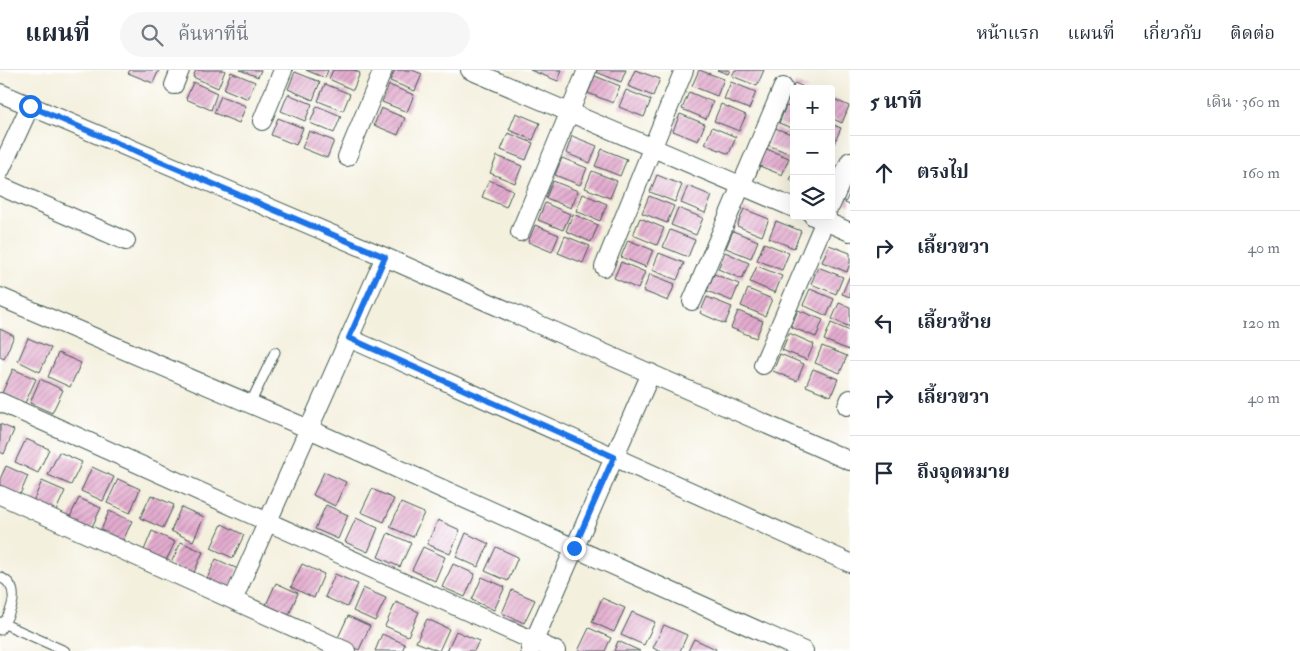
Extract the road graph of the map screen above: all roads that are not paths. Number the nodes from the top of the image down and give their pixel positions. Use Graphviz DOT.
graph roads {
  1 [pos="283,70"];
  2 [pos="383,70"];
  3 [pos="587,70"];
  4 [pos="684,70"];
  5 [pos="478,72"];
  6 [pos="783,87"];
  7 [pos="0,93"];
  8 [pos="30,106"];
  9 [pos="569,112"];
  10 [pos="262,121"];
  11 [pos="653,148"];
  12 [pos="347,157"];
  13 [pos="850,161"];
  14 [pos="0,171"];
  15 [pos="0,186"];
  16 [pos="741,186"];
  17 [pos="835,192"];
  18 [pos="790,206"];
  19 [pos="822,220"];
  20 [pos="832,220"];
  21 [pos="520,232"];
  22 [pos="850,232"];
  23 [pos="126,242"];
  24 [pos="385,257"];
  25 [pos="604,267"];
  26 [pos="0,297"];
  27 [pos="692,301"];
  28 [pos="349,338"];
  29 [pos="275,352"];
  30 [pos="763,365"];
  31 [pos="651,373"];
  32 [pos="0,402"];
  33 [pos="250,404"];
  34 [pos="309,429"];
  35 [pos="614,457"];
  36 [pos="850,461"];
  37 [pos="0,494"];
  38 [pos="268,522"];
  39 [pos="574,548"];
  40 [pos="850,563"];
  41 [pos="0,577"];
  42 [pos="233,600"];
  43 [pos="1,625"];
  44 [pos="532,646"];
  45 [pos="65,651"];
  46 [pos="346,651"];
  47 [pos="556,651"];
  48 [pos="804,651"];
  1 -- 10 [label="street"];
  2 -- 12 [label="street"];
  3 -- 9 [label="street"];
  4 -- 11 [label="street"];
  5 -- 9 [label="street"];
  6 -- 16 [label="street"];
  7 -- 8 [label="street"];
  8 -- 14 [label="street"];
  8 -- 24 [label="street"];
  9 -- 11 [label="street"];
  9 -- 21 [label="street"];
  11 -- 16 [label="street"];
  11 -- 25 [label="street"];
  13 -- 17 [label="street"];
  15 -- 23 [label="street"];
  16 -- 18 [label="street"];
  16 -- 27 [label="street"];
  19 -- 30 [label="street"];
  20 -- 22 [label="street"];
  24 -- 28 [label="street"];
  24 -- 31 [label="street"];
  26 -- 33 [label="street"];
  28 -- 34 [label="street"];
  28 -- 35 [label="street"];
  29 -- 33 [label="lane"];
  31 -- 35 [label="street"];
  31 -- 36 [label="street"];
  32 -- 38 [label="street"];
  33 -- 34 [label="street"];
  34 -- 38 [label="street"];
  34 -- 39 [label="street"];
  35 -- 39 [label="street"];
  35 -- 40 [label="street"];
  37 -- 42 [label="street"];
  38 -- 42 [label="street"];
  38 -- 44 [label="street"];
  39 -- 44 [label="street"];
  39 -- 48 [label="street"];
  41 -- 43 [label="lane"];
  42 -- 46 [label="street"];
  43 -- 45 [label="lane"];
  44 -- 47 [label="street"];
}
